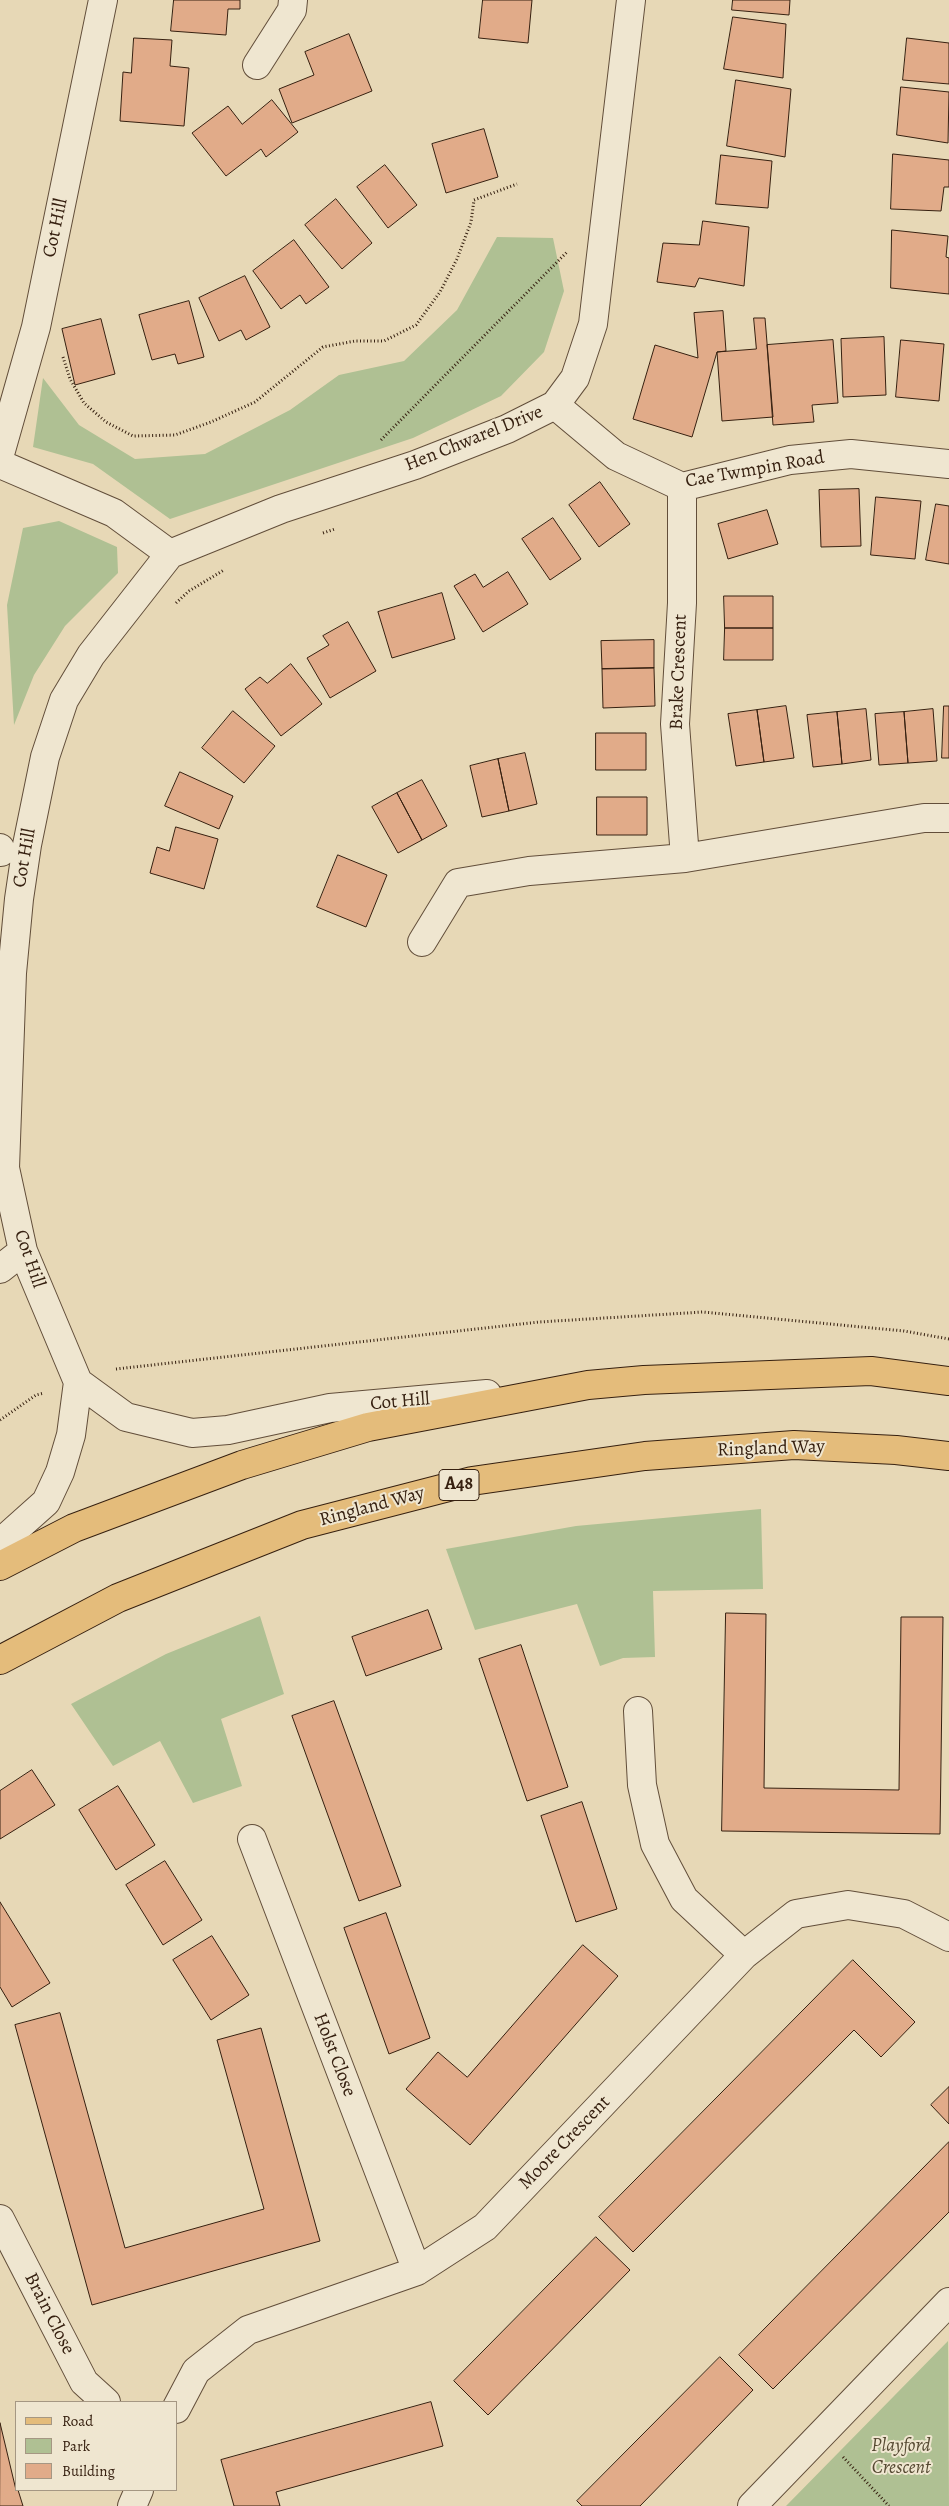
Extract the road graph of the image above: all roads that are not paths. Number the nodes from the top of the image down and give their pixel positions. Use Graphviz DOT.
graph roads {
  1 [pos="103,0"];
  2 [pos="292,0"];
  3 [pos="631,0"];
  4 [pos="257,66"];
  5 [pos="555,405"];
  6 [pos="0,454"];
  7 [pos="0,464"];
  8 [pos="949,464"];
  9 [pos="682,487"];
  10 [pos="170,554"];
  11 [pos="949,818"];
  12 [pos="0,848"];
  13 [pos="0,852"];
  14 [pos="684,858"];
  15 [pos="422,942"];
  16 [pos="23,1251"];
  17 [pos="0,1269"];
  18 [pos="949,1380"];
  19 [pos="78,1382"];
  20 [pos="588,1385"];
  21 [pos="949,1456"];
  22 [pos="0,1543"];
  23 [pos="0,1566"];
  24 [pos="0,1660"];
  25 [pos="638,1711"];
  26 [pos="252,1839"];
  27 [pos="949,1937"];
  28 [pos="744,1955"];
  29 [pos="0,2219"];
  30 [pos="417,2271"];
  31 [pos="949,2302"];
  32 [pos="105,2401"];
  33 [pos="178,2405"];
  34 [pos="139,2491"];
  35 [pos="132,2506"];
  36 [pos="752,2506"];
  1 -- 6 [label="street, Cot Hill"];
  2 -- 4 [label="street"];
  3 -- 5 [label="street, Hen Chwarel Drive"];
  5 -- 9 [label="street, Cae Twmpin Road"];
  5 -- 10 [label="street, Hen Chwarel Drive"];
  7 -- 10 [label="street"];
  8 -- 9 [label="street, Cae Twmpin Road"];
  9 -- 14 [label="street, Brake Crescent"];
  10 -- 16 [label="street, Cot Hill"];
  11 -- 14 [label="street"];
  12 -- 13 [label="street, Cot Hill"];
  14 -- 15 [label="street"];
  16 -- 17 [label="street"];
  16 -- 19 [label="street, Cot Hill"];
  18 -- 20 [label="main road"];
  19 -- 20 [label="street, Cot Hill"];
  19 -- 22 [label="street"];
  20 -- 23 [label="main road"];
  21 -- 24 [label="main road, Ringland Way / A48"];
  25 -- 28 [label="street"];
  26 -- 30 [label="street, Holst Close"];
  27 -- 28 [label="street, Moore Crescent"];
  28 -- 30 [label="street, Moore Crescent"];
  29 -- 32 [label="street, Brain Close"];
  30 -- 33 [label="street, Moore Crescent"];
  31 -- 36 [label="street"];
  34 -- 35 [label="street"];
}
